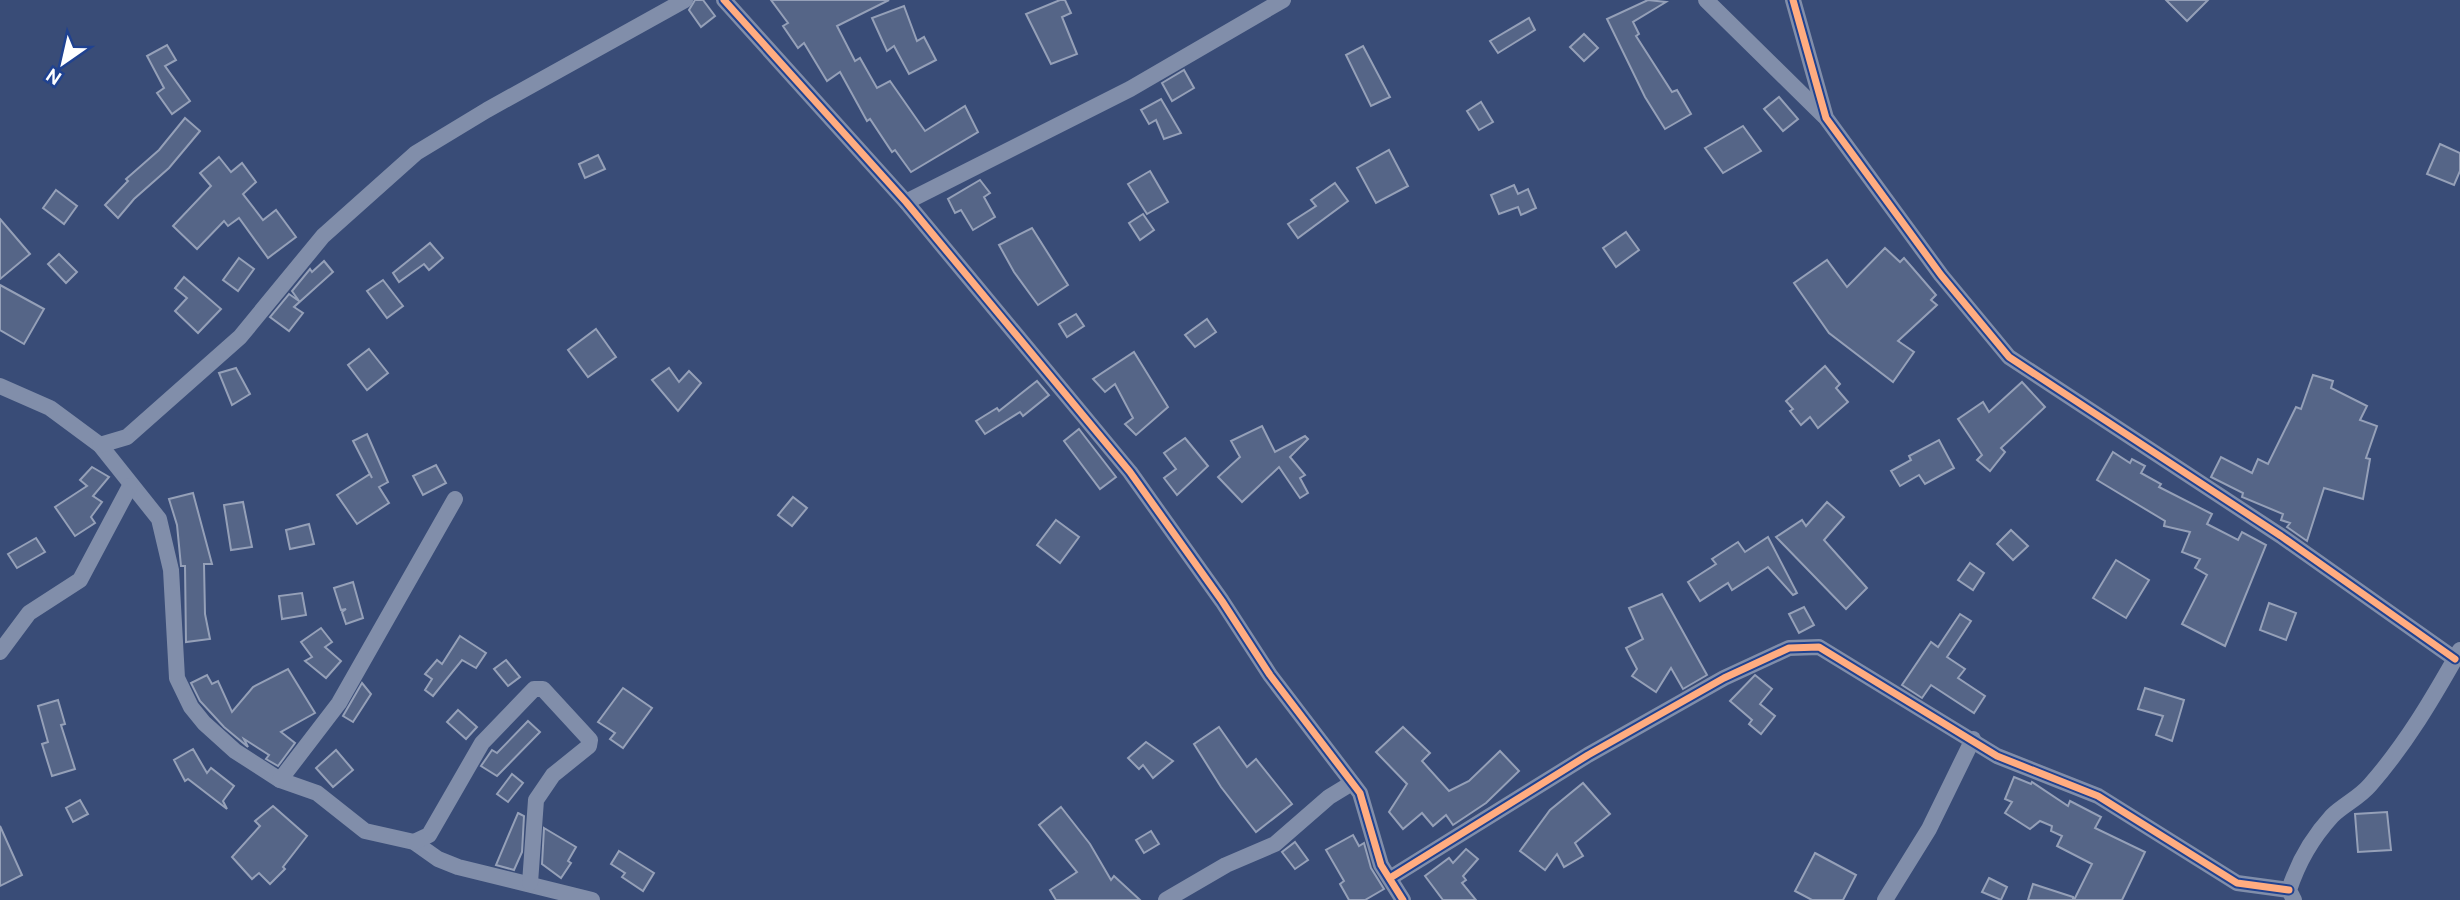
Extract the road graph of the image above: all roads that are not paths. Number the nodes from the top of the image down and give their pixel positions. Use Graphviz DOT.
graph roads {
  1 [pos="685,0"];
  2 [pos="724,0"];
  3 [pos="1283,0"];
  4 [pos="1706,0"];
  5 [pos="1793,0"];
  6 [pos="1826,118"];
  7 [pos="906,202"];
  8 [pos="0,386"];
  9 [pos="100,445"];
  10 [pos="130,486"];
  11 [pos="456,499"];
  12 [pos="0,652"];
  13 [pos="2458,655"];
  14 [pos="1973,739"];
  15 [pos="280,780"];
  16 [pos="1352,783"];
  17 [pos="414,842"];
  18 [pos="1390,878"];
  19 [pos="530,883"];
  20 [pos="2292,895"];
  21 [pos="592,900"];
  22 [pos="1166,900"];
  23 [pos="1403,900"];
  24 [pos="1885,900"];
  1 -- 9 [label="street"];
  2 -- 7 [label="street"];
  3 -- 7 [label="street"];
  4 -- 6 [label="street"];
  5 -- 6 [label="street"];
  6 -- 13 [label="street"];
  7 -- 16 [label="street"];
  8 -- 9 [label="street"];
  9 -- 10 [label="street"];
  10 -- 12 [label="street"];
  10 -- 15 [label="street"];
  11 -- 15 [label="street"];
  13 -- 20 [label="street"];
  14 -- 18 [label="street"];
  14 -- 20 [label="street"];
  14 -- 24 [label="street"];
  15 -- 17 [label="street"];
  16 -- 18 [label="street"];
  16 -- 22 [label="street"];
  17 -- 19 [label="street"];
  17 -- 19 [label="street"];
  18 -- 23 [label="street"];
  19 -- 21 [label="street"];
}
